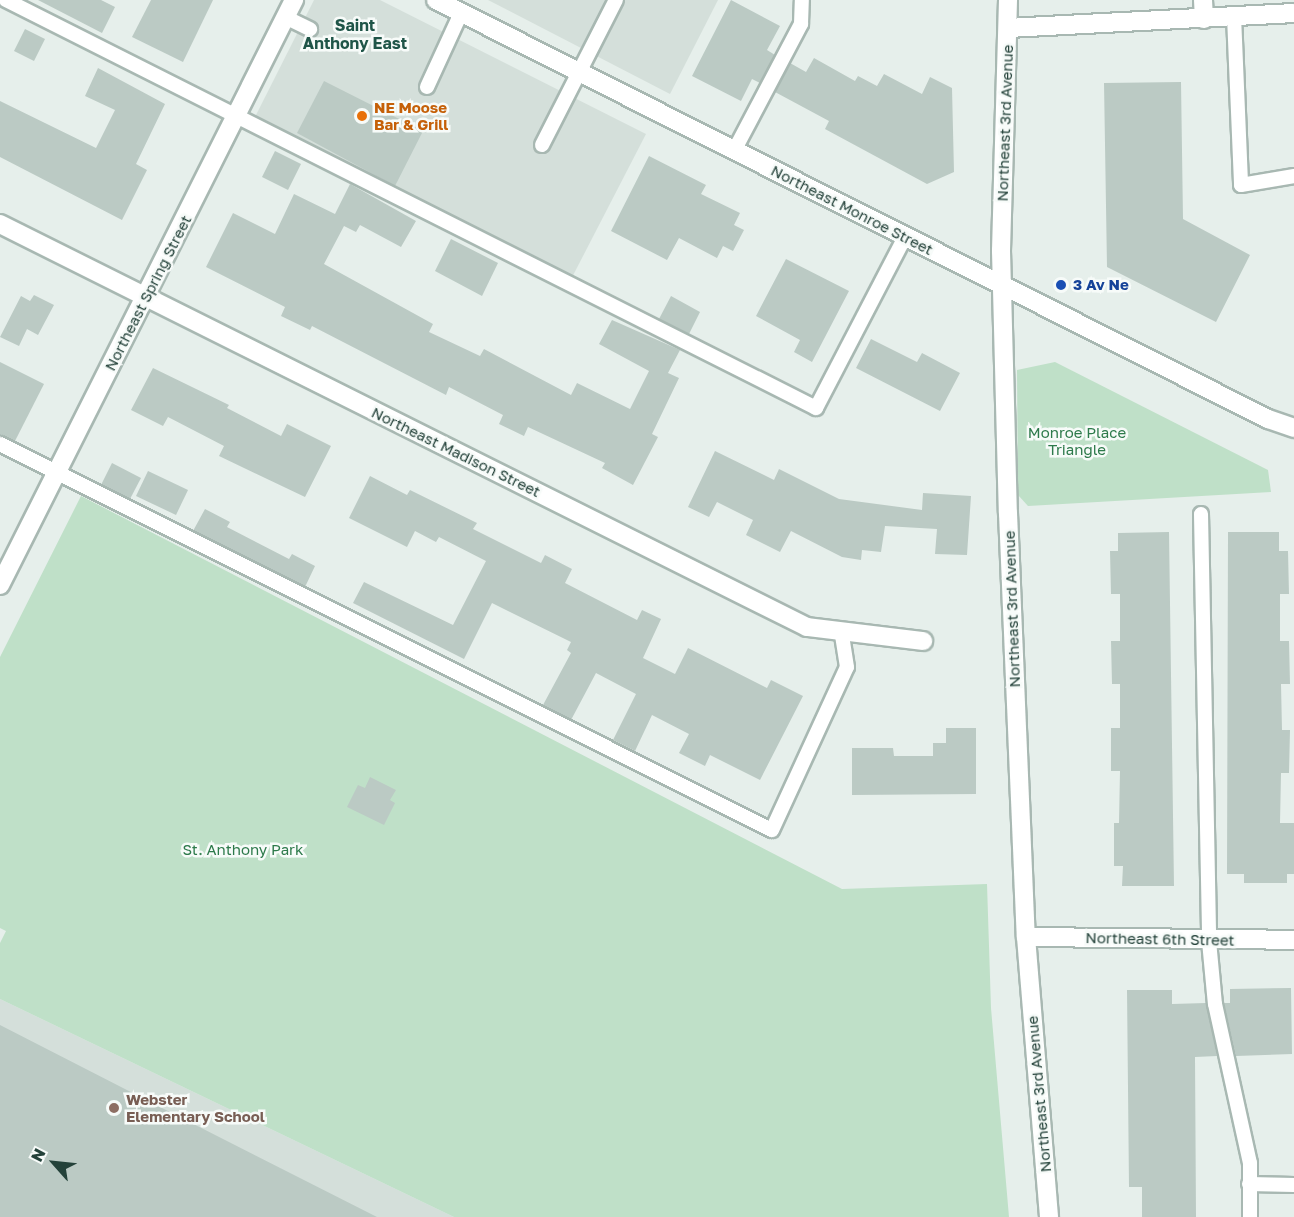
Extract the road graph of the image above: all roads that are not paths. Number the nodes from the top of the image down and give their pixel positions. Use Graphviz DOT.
graph roads {
  1 [pos="6,0"];
  2 [pos="294,0"];
  3 [pos="438,0"];
  4 [pos="616,0"];
  5 [pos="802,0"];
  6 [pos="1008,0"];
  7 [pos="1203,0"];
  8 [pos="461,13"];
  9 [pos="1294,14"];
  10 [pos="1234,16"];
  11 [pos="285,17"];
  12 [pos="1204,19"];
  13 [pos="1008,28"];
  14 [pos="310,29"];
  15 [pos="578,72"];
  16 [pos="427,87"];
  17 [pos="236,114"];
  18 [pos="542,145"];
  19 [pos="734,151"];
  20 [pos="1294,176"];
  21 [pos="0,224"];
  22 [pos="905,237"];
  23 [pos="1003,287"];
  24 [pos="146,298"];
  25 [pos="1294,428"];
  26 [pos="0,444"];
  27 [pos="57,472"];
  28 [pos="1201,514"];
  29 [pos="0,585"];
  30 [pos="841,631"];
  31 [pos="923,641"];
  32 [pos="1026,937"];
  33 [pos="1294,940"];
  34 [pos="1209,941"];
  35 [pos="1250,1184"];
  36 [pos="1294,1185"];
  37 [pos="1049,1217"];
  38 [pos="1250,1217"];
  1 -- 17 [label="lane"];
  2 -- 11 [label="street, Northeast Spring Street"];
  3 -- 8 [label="street, Northeast Monroe Street"];
  4 -- 15 [label="lane"];
  5 -- 19 [label="lane"];
  6 -- 13 [label="street, Northeast 3rd Avenue"];
  7 -- 12 [label="street"];
  8 -- 15 [label="street, Northeast Monroe Street"];
  8 -- 16 [label="lane"];
  9 -- 10 [label="street"];
  10 -- 12 [label="street"];
  10 -- 20 [label="lane"];
  11 -- 14 [label="lane"];
  11 -- 17 [label="street, Northeast Spring Street"];
  12 -- 13 [label="street"];
  13 -- 23 [label="street, Northeast 3rd Avenue"];
  15 -- 18 [label="lane"];
  15 -- 19 [label="street, Northeast Monroe Street"];
  17 -- 22 [label="lane"];
  17 -- 24 [label="street, Northeast Spring Street"];
  19 -- 22 [label="street, Northeast Monroe Street"];
  21 -- 24 [label="street, Northeast Madison Street"];
  22 -- 23 [label="street, Northeast Monroe Street"];
  23 -- 25 [label="street, Northeast Monroe Street"];
  23 -- 32 [label="street, Northeast 3rd Avenue"];
  24 -- 27 [label="street, Northeast Spring Street"];
  24 -- 30 [label="street, Northeast Madison Street"];
  26 -- 27 [label="lane"];
  27 -- 29 [label="street, Northeast Spring Street"];
  27 -- 30 [label="lane"];
  28 -- 34 [label="lane"];
  30 -- 31 [label="street, Northeast Madison Street"];
  32 -- 34 [label="street, Northeast 6th Street"];
  32 -- 37 [label="street, Northeast 3rd Avenue"];
  33 -- 34 [label="street, Northeast 6th Street"];
  34 -- 35 [label="lane"];
  35 -- 36 [label="lane"];
  35 -- 38 [label="lane"];
}
